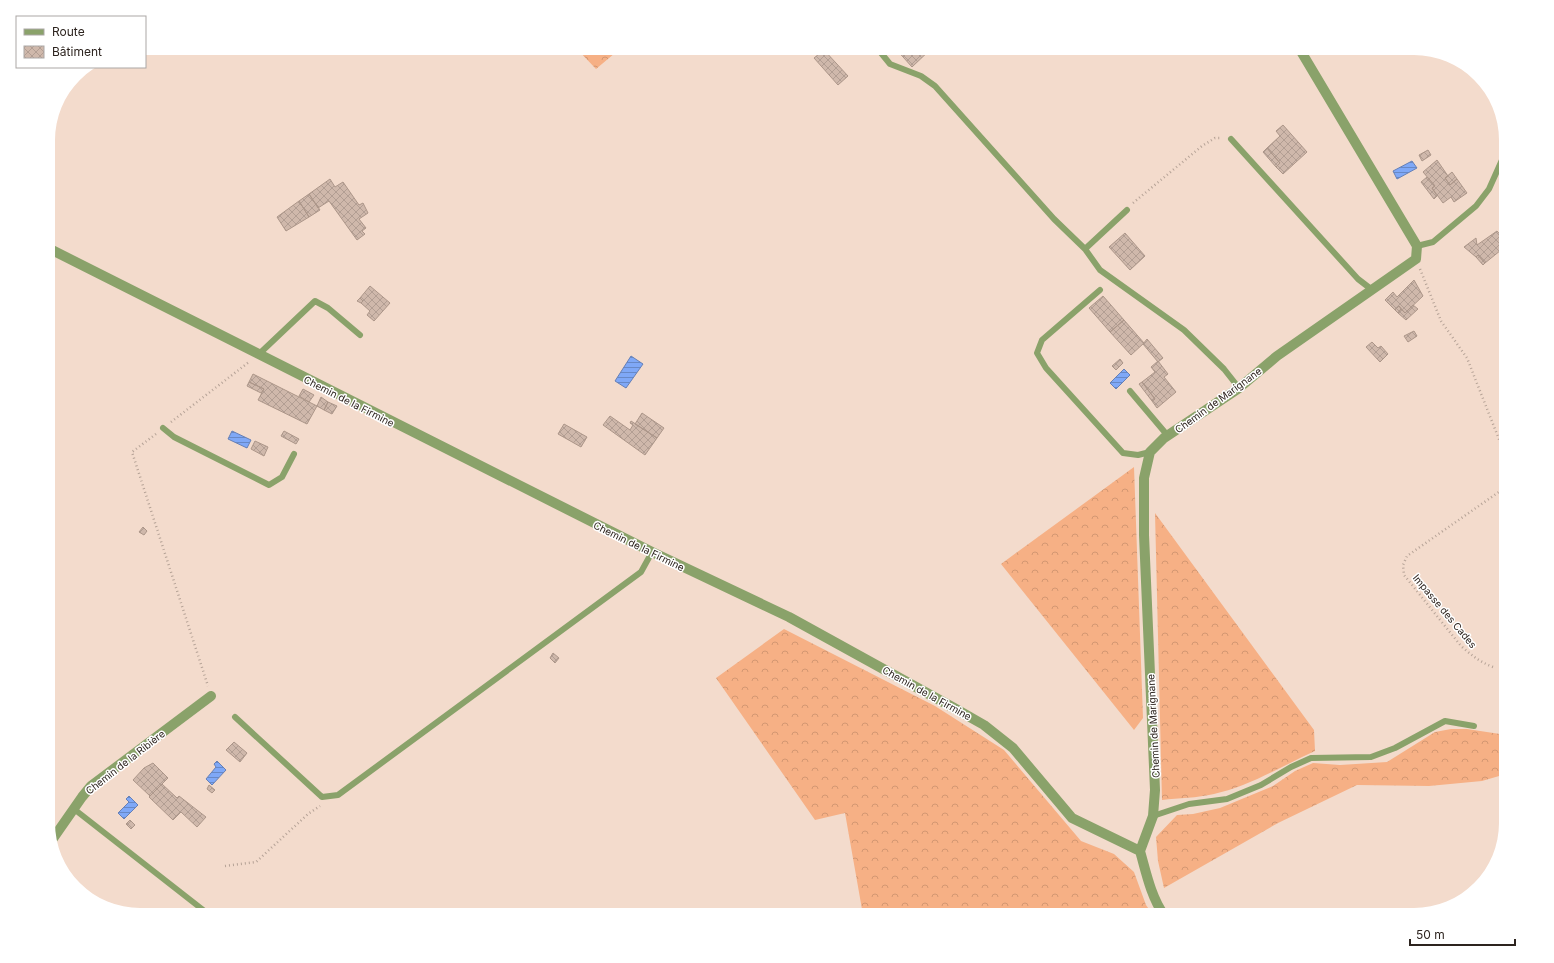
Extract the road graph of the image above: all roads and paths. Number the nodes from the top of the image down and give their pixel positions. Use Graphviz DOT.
graph roads {
  1 [pos="883,55"];
  2 [pos="1303,55"];
  3 [pos="1231,139"];
  4 [pos="1499,166"];
  5 [pos="1127,210"];
  6 [pos="1418,246"];
  7 [pos="1084,249"];
  8 [pos="55,252"];
  9 [pos="1416,259"];
  10 [pos="1371,289"];
  11 [pos="1100,290"];
  12 [pos="360,336"];
  13 [pos="258,355"];
  14 [pos="1239,388"];
  15 [pos="1130,391"];
  16 [pos="163,428"];
  17 [pos="1168,436"];
  18 [pos="1499,439"];
  19 [pos="1150,452"];
  20 [pos="294,454"];
  21 [pos="1499,492"];
  22 [pos="652,552"];
  23 [pos="1492,667"];
  24 [pos="211,696"];
  25 [pos="235,717"];
  26 [pos="1474,726"];
  27 [pos="338,795"];
  28 [pos="74,809"];
  29 [pos="1153,816"];
  30 [pos="56,834"];
  31 [pos="1140,851"];
  32 [pos="225,866"];
  33 [pos="200,908"];
  34 [pos="1159,908"];
  1 -- 7 [label="lane"];
  2 -- 6 [label="street"];
  3 -- 5 [label="path"];
  3 -- 10 [label="lane"];
  4 -- 6 [label="lane"];
  5 -- 7 [label="lane"];
  6 -- 9 [label="street"];
  7 -- 14 [label="lane"];
  8 -- 13 [label="street, Chemin de la Firmine"];
  9 -- 10 [label="street, Chemin de Marignane"];
  9 -- 18 [label="path"];
  10 -- 14 [label="street, Chemin de Marignane"];
  11 -- 19 [label="lane"];
  12 -- 13 [label="lane"];
  13 -- 16 [label="path"];
  13 -- 22 [label="street, Chemin de la Firmine"];
  14 -- 17 [label="street, Chemin de Marignane"];
  15 -- 17 [label="lane"];
  16 -- 20 [label="lane"];
  16 -- 24 [label="path"];
  17 -- 19 [label="street, Chemin de Marignane"];
  19 -- 29 [label="street, Chemin de Marignane"];
  21 -- 23 [label="path, Impasse des Cades"];
  22 -- 27 [label="lane"];
  22 -- 31 [label="street, Chemin de la Firmine"];
  24 -- 28 [label="street, Chemin de la Ribière"];
  25 -- 27 [label="lane"];
  26 -- 29 [label="lane"];
  27 -- 32 [label="path"];
  28 -- 30 [label="street, Chemin de la Ribière"];
  28 -- 33 [label="lane"];
  29 -- 31 [label="street, Chemin de Marignane"];
  31 -- 34 [label="street"];
}
